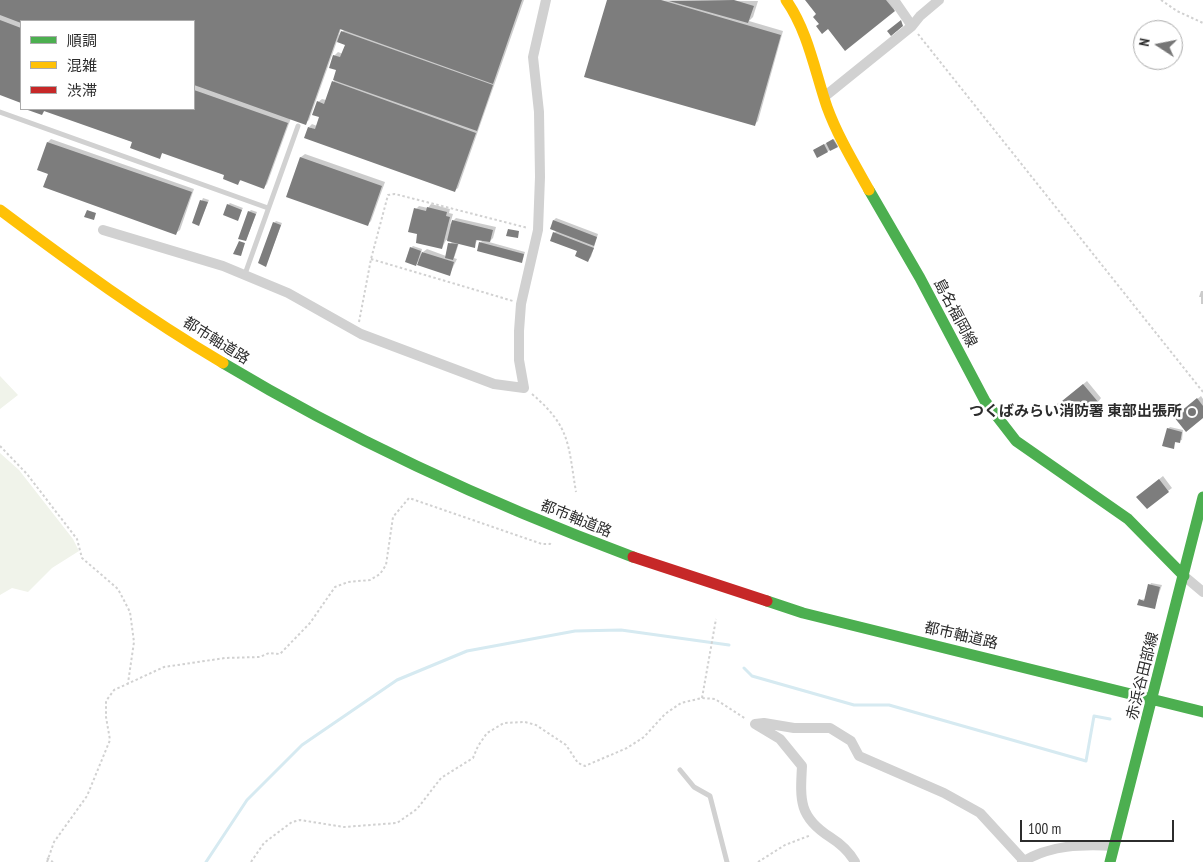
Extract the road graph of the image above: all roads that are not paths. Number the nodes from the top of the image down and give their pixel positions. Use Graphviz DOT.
graph roads {
  1 [pos="546,0"];
  2 [pos="786,0"];
  3 [pos="894,0"];
  4 [pos="939,0"];
  5 [pos="912,26"];
  6 [pos="824,97"];
  7 [pos="0,112"];
  8 [pos="298,126"];
  9 [pos="268,208"];
  10 [pos="0,210"];
  11 [pos="103,230"];
  12 [pos="245,274"];
  13 [pos="1203,497"];
  14 [pos="1184,576"];
  15 [pos="1203,592"];
  16 [pos="1153,699"];
  17 [pos="1203,712"];
  18 [pos="680,770"];
  19 [pos="1114,846"];
  20 [pos="1023,861"];
  21 [pos="727,862"];
  22 [pos="854,862"];
  23 [pos="1110,862"];
  1 -- 12 [label="street"];
  2 -- 6 [label="main road, 島名福岡線"];
  3 -- 5 [label="street"];
  4 -- 5 [label="street"];
  5 -- 6 [label="street"];
  6 -- 14 [label="main road, 島名福岡線"];
  7 -- 9 [label="lane"];
  8 -- 9 [label="lane"];
  9 -- 12 [label="lane"];
  10 -- 16 [label="main road, 都市軸道路"];
  11 -- 12 [label="street"];
  13 -- 14 [label="main road, 赤浜谷田部線"];
  14 -- 15 [label="street"];
  14 -- 16 [label="main road, 赤浜谷田部線"];
  16 -- 17 [label="main road, 都市軸道路"];
  16 -- 19 [label="main road, 赤浜谷田部線"];
  18 -- 21 [label="lane"];
  19 -- 20 [label="street"];
  19 -- 23 [label="main road, 赤浜谷田部線"];
  20 -- 22 [label="street"];
}
